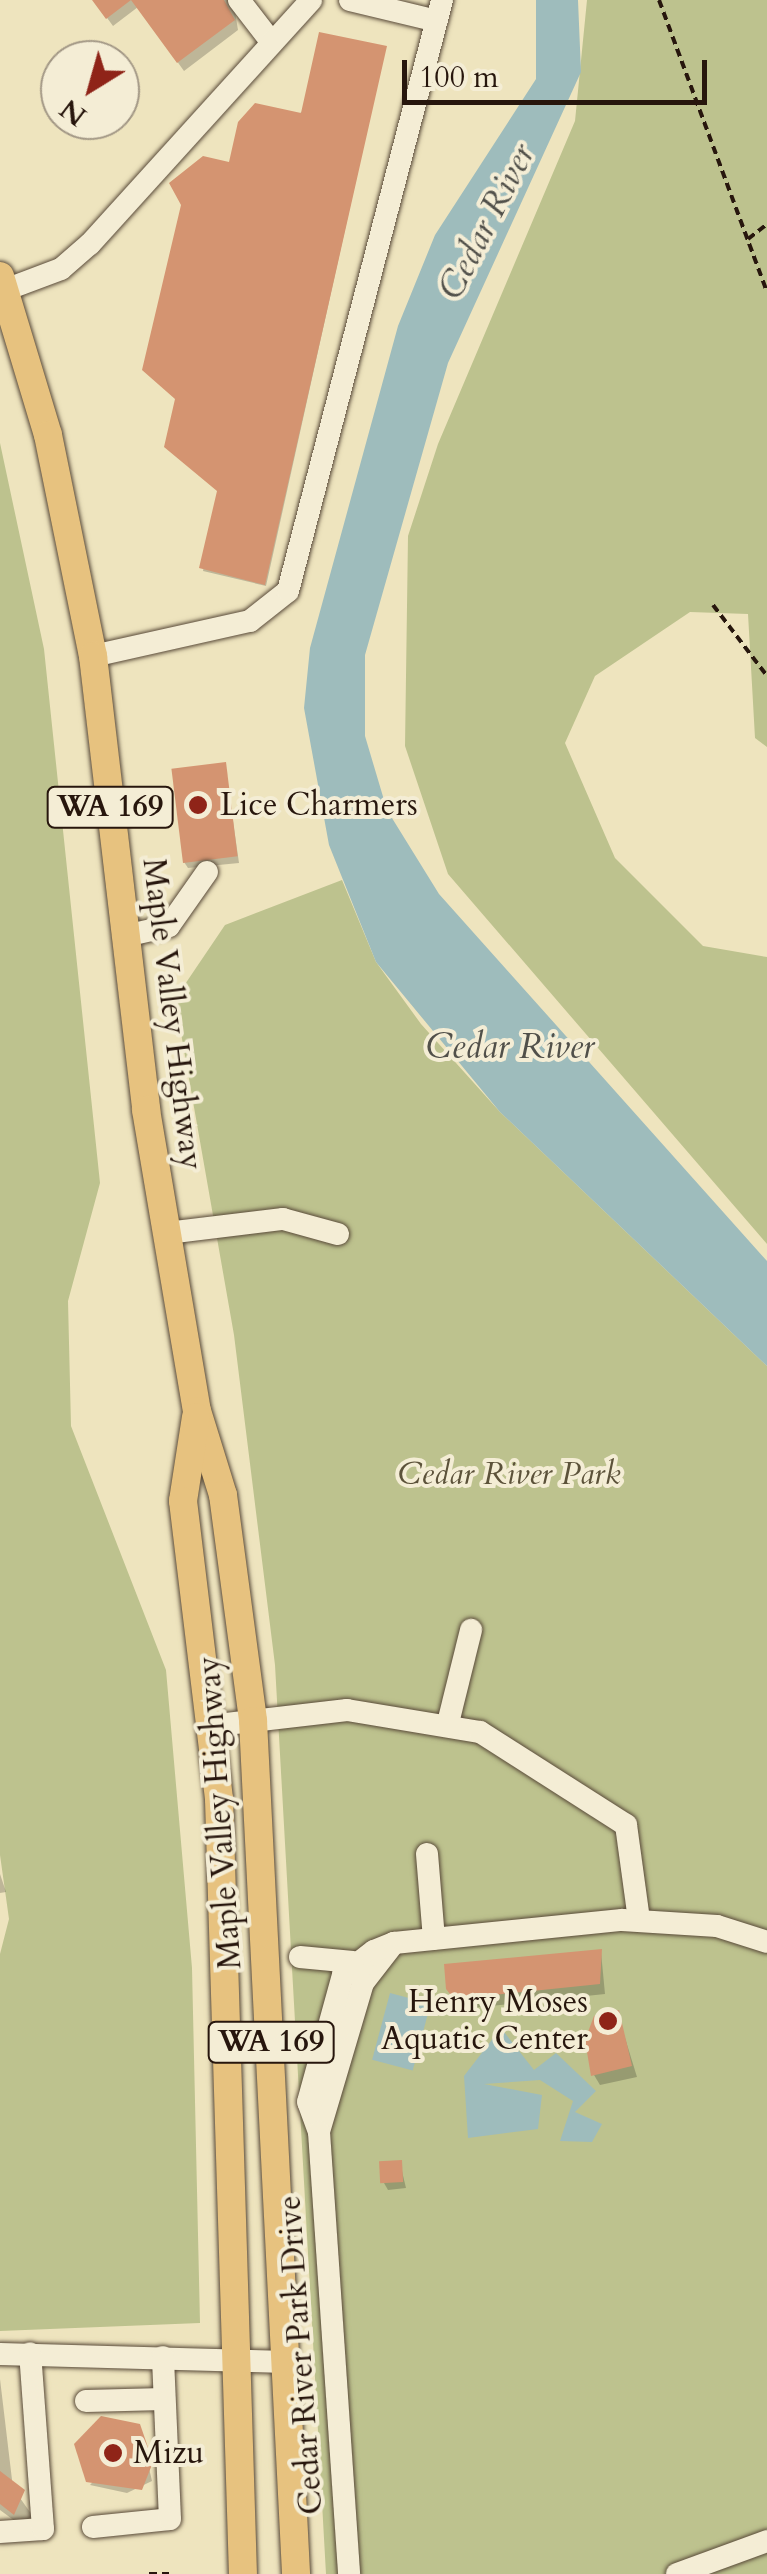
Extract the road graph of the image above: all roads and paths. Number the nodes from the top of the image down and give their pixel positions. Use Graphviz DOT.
graph roads {
  1 [pos="239,0"];
  2 [pos="308,0"];
  3 [pos="350,0"];
  4 [pos="659,0"];
  5 [pos="439,11"];
  6 [pos="269,39"];
  7 [pos="767,224"];
  8 [pos="748,239"];
  9 [pos="2,283"];
  10 [pos="767,292"];
  11 [pos="713,604"];
  12 [pos="93,656"];
  13 [pos="767,676"];
  14 [pos="207,872"];
  15 [pos="125,936"];
  16 [pos="167,1233"];
  17 [pos="338,1234"];
  18 [pos="196,1411"];
  19 [pos="471,1630"];
  20 [pos="253,1721"];
  21 [pos="448,1722"];
  22 [pos="210,1726"];
  23 [pos="427,1854"];
  24 [pos="639,1920"];
  25 [pos="434,1938"];
  26 [pos="767,1942"];
  27 [pos="394,1944"];
  28 [pos="300,1957"];
  29 [pos="353,1962"];
  30 [pos="318,2132"];
  31 [pos="30,2353"];
  32 [pos="0,2354"];
  33 [pos="163,2357"];
  34 [pos="236,2362"];
  35 [pos="287,2362"];
  36 [pos="164,2399"];
  37 [pos="86,2401"];
  38 [pos="93,2526"];
  39 [pos="0,2532"];
  40 [pos="767,2541"];
  41 [pos="149,2574"];
  42 [pos="169,2574"];
  43 [pos="243,2574"];
  44 [pos="296,2574"];
  45 [pos="349,2574"];
  46 [pos="677,2574"];
  1 -- 6 [label="street"];
  2 -- 6 [label="street"];
  3 -- 5 [label="street"];
  4 -- 8 [label="path"];
  5 -- 12 [label="street"];
  6 -- 9 [label="street"];
  7 -- 8 [label="path"];
  8 -- 10 [label="path"];
  9 -- 12 [label="main road, Maple Valley Highway / WA 169"];
  11 -- 13 [label="path"];
  12 -- 15 [label="main road, Maple Valley Highway / WA 169"];
  14 -- 15 [label="street"];
  15 -- 16 [label="main road, Maple Valley Highway / WA 169"];
  16 -- 17 [label="street"];
  16 -- 18 [label="main road, Maple Valley Highway / WA 169"];
  18 -- 20 [label="main road, Maple Valley Highway / WA 169"];
  18 -- 22 [label="main road, Maple Valley Highway / WA 169"];
  19 -- 21 [label="street"];
  20 -- 21 [label="street"];
  20 -- 22 [label="street"];
  20 -- 35 [label="main road, Maple Valley Highway / WA 169"];
  21 -- 24 [label="street"];
  22 -- 34 [label="main road, Maple Valley Highway / WA 169"];
  23 -- 25 [label="street"];
  24 -- 25 [label="street"];
  24 -- 26 [label="street"];
  25 -- 27 [label="street"];
  27 -- 29 [label="street"];
  27 -- 30 [label="street, Cedar River Park Drive"];
  28 -- 29 [label="street"];
  29 -- 30 [label="street, Cedar River Park Drive"];
  30 -- 45 [label="street, Cedar River Park Drive"];
  31 -- 32 [label="street"];
  31 -- 33 [label="street"];
  31 -- 39 [label="street"];
  33 -- 34 [label="street"];
  33 -- 36 [label="street"];
  34 -- 35 [label="street"];
  34 -- 43 [label="main road, Maple Valley Highway / WA 169"];
  35 -- 44 [label="main road, Maple Valley Highway / WA 169"];
  36 -- 37 [label="street"];
  36 -- 38 [label="street"];
  40 -- 46 [label="street"];
  41 -- 42 [label="path"];
}
